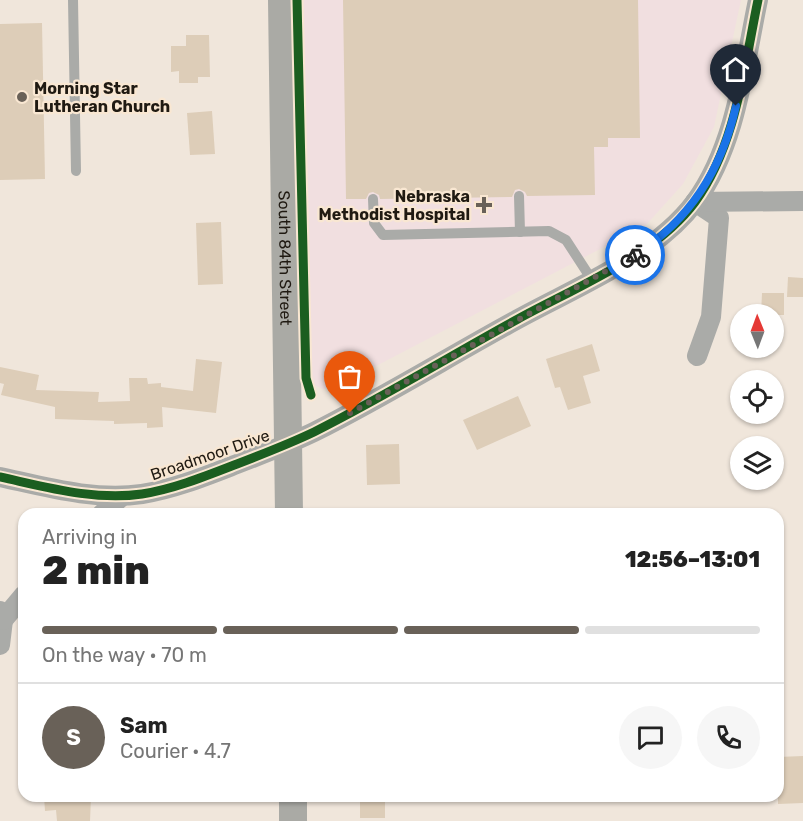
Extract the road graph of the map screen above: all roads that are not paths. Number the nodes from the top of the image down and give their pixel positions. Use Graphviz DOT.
graph roads {
  1 [pos="73,0"];
  2 [pos="282,0"];
  3 [pos="758,0"];
  4 [pos="76,171"];
  5 [pos="519,196"];
  6 [pos="373,199"];
  7 [pos="803,201"];
  8 [pos="695,202"];
  9 [pos="520,232"];
  10 [pos="592,280"];
  11 [pos="697,356"];
  12 [pos="288,444"];
  13 [pos="0,477"];
  14 [pos="121,497"];
  15 [pos="109,508"];
  16 [pos="289,508"];
  17 [pos="18,600"];
  18 [pos="1,616"];
  19 [pos="0,645"];
  20 [pos="293,802"];
  21 [pos="293,821"];
  1 -- 4 [label="lane"];
  2 -- 12 [label="main road, South 84th Street"];
  3 -- 8 [label="street, Broadmoor Drive"];
  5 -- 9 [label="lane"];
  6 -- 9 [label="lane"];
  7 -- 8 [label="street"];
  8 -- 10 [label="street, Broadmoor Drive"];
  8 -- 11 [label="street"];
  9 -- 10 [label="lane"];
  10 -- 12 [label="street, Broadmoor Drive"];
  12 -- 14 [label="street, Broadmoor Drive"];
  12 -- 16 [label="main road, South 84th Street"];
  13 -- 14 [label="street, Broadmoor Drive"];
  14 -- 15 [label="street"];
  17 -- 18 [label="street"];
  18 -- 19 [label="street"];
  20 -- 21 [label="main road"];
}
